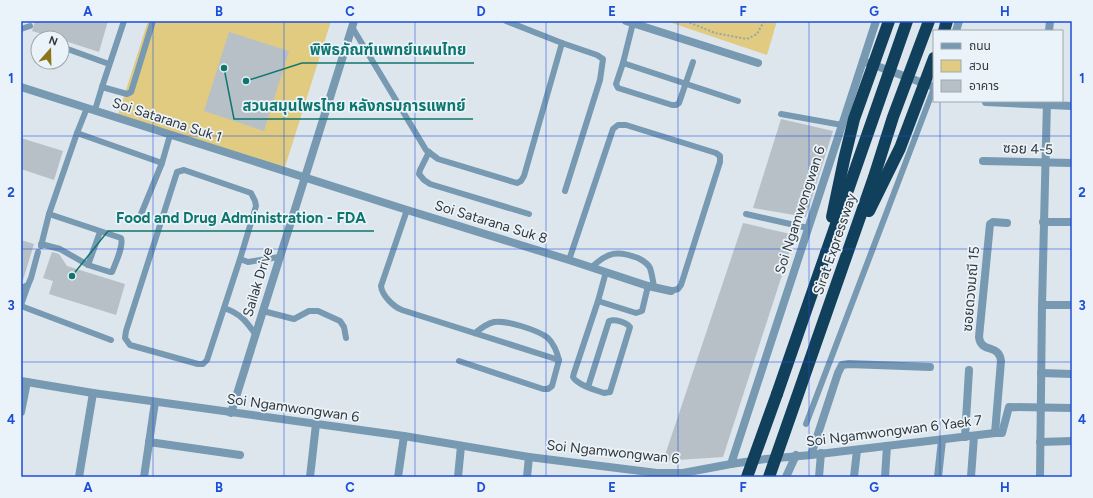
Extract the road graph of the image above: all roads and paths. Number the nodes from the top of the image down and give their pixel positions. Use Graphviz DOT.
graph roads {
  1 [pos="124,21"];
  2 [pos="153,21"];
  3 [pos="506,21"];
  4 [pos="686,21"];
  5 [pos="764,21"];
  6 [pos="876,21"];
  7 [pos="889,21"];
  8 [pos="907,21"];
  9 [pos="930,21"];
  10 [pos="629,22"];
  11 [pos="353,24"];
  12 [pos="30,26"];
  13 [pos="21,29"];
  14 [pos="562,43"];
  15 [pos="70,50"];
  16 [pos="863,61"];
  17 [pos="933,61"];
  18 [pos="693,62"];
  19 [pos="623,63"];
  20 [pos="758,63"];
  21 [pos="109,64"];
  22 [pos="686,83"];
  23 [pos="21,87"];
  24 [pos="102,87"];
  25 [pos="933,87"];
  26 [pos="933,90"];
  27 [pos="738,101"];
  28 [pos="986,102"];
  29 [pos="1047,103"];
  30 [pos="1072,106"];
  31 [pos="91,109"];
  32 [pos="781,114"];
  33 [pos="842,125"];
  34 [pos="77,133"];
  35 [pos="170,135"];
  36 [pos="429,152"];
  37 [pos="983,161"];
  38 [pos="1045,162"];
  39 [pos="1072,163"];
  40 [pos="162,164"];
  41 [pos="304,177"];
  42 [pos="566,191"];
  43 [pos="407,210"];
  44 [pos="48,214"];
  45 [pos="529,214"];
  46 [pos="746,214"];
  47 [pos="139,219"];
  48 [pos="1044,222"];
  49 [pos="1072,222"];
  50 [pos="1007,223"];
  51 [pos="808,228"];
  52 [pos="100,232"];
  53 [pos="40,247"];
  54 [pos="826,253"];
  55 [pos="847,256"];
  56 [pos="279,257"];
  57 [pos="240,259"];
  58 [pos="569,260"];
  59 [pos="88,265"];
  60 [pos="592,267"];
  61 [pos="606,272"];
  62 [pos="28,285"];
  63 [pos="651,286"];
  64 [pos="21,288"];
  65 [pos="671,291"];
  66 [pos="598,301"];
  67 [pos="1042,305"];
  68 [pos="1072,305"];
  69 [pos="21,306"];
  70 [pos="224,308"];
  71 [pos="263,311"];
  72 [pos="475,333"];
  73 [pos="256,334"];
  74 [pos="346,338"];
  75 [pos="111,340"];
  76 [pos="559,360"];
  77 [pos="458,361"];
  78 [pos="930,368"];
  79 [pos="969,370"];
  80 [pos="1041,373"];
  81 [pos="1072,374"];
  82 [pos="24,381"];
  83 [pos="588,387"];
  84 [pos="93,393"];
  85 [pos="155,402"];
  86 [pos="1041,408"];
  87 [pos="1072,408"];
  88 [pos="21,412"];
  89 [pos="232,413"];
  90 [pos="316,424"];
  91 [pos="806,424"];
  92 [pos="995,433"];
  93 [pos="404,436"];
  94 [pos="970,436"];
  95 [pos="942,440"];
  96 [pos="149,442"];
  97 [pos="1040,442"];
  98 [pos="1072,442"];
  99 [pos="461,446"];
  100 [pos="887,446"];
  101 [pos="857,450"];
  102 [pos="821,453"];
  103 [pos="240,455"];
  104 [pos="796,455"];
  105 [pos="811,455"];
  106 [pos="529,456"];
  107 [pos="731,464"];
  108 [pos="630,473"];
  109 [pos="79,477"];
  110 [pos="144,477"];
  111 [pos="310,477"];
  112 [pos="398,477"];
  113 [pos="458,477"];
  114 [pos="527,477"];
  115 [pos="747,477"];
  116 [pos="769,477"];
  117 [pos="786,477"];
  118 [pos="820,477"];
  119 [pos="854,477"];
  120 [pos="885,477"];
  121 [pos="938,477"];
  122 [pos="971,477"];
  123 [pos="1040,477"];
  1 -- 21 [label="lane"];
  2 -- 24 [label="lane"];
  3 -- 14 [label="lane"];
  4 -- 5 [label="path"];
  6 -- 16 [label="street, Soi Ngamwongwan 6"];
  7 -- 54 [label="highway, bridge"];
  8 -- 54 [label="highway, Sirat Expressway, bridge"];
  9 -- 55 [label="highway, Sirat Expressway, bridge"];
  10 -- 19 [label="lane"];
  10 -- 20 [label="street"];
  11 -- 36 [label="lane"];
  11 -- 41 [label="street, Sailak Drive"];
  12 -- 13 [label="lane"];
  14 -- 36 [label="lane"];
  14 -- 42 [label="lane"];
  15 -- 21 [label="lane"];
  16 -- 25 [label="street"];
  16 -- 33 [label="street, Soi Ngamwongwan 6"];
  17 -- 55 [label="highway, bridge"];
  18 -- 22 [label="lane"];
  19 -- 22 [label="lane"];
  19 -- 22 [label="lane"];
  21 -- 24 [label="lane"];
  22 -- 27 [label="lane"];
  23 -- 31 [label="street, Soi Satarana Suk 1"];
  24 -- 31 [label="lane"];
  26 -- 91 [label="lane"];
  28 -- 29 [label="street"];
  29 -- 30 [label="street"];
  29 -- 38 [label="street"];
  31 -- 34 [label="lane"];
  31 -- 35 [label="street, Soi Satarana Suk 1"];
  32 -- 33 [label="lane"];
  33 -- 51 [label="street, Soi Ngamwongwan 6"];
  34 -- 40 [label="lane"];
  34 -- 44 [label="lane"];
  35 -- 40 [label="lane"];
  35 -- 41 [label="street, Soi Satarana Suk 1"];
  36 -- 45 [label="lane"];
  37 -- 38 [label="street, ซอย 4-5"];
  38 -- 39 [label="street, ซอย 4-5"];
  38 -- 48 [label="street"];
  40 -- 47 [label="lane"];
  41 -- 43 [label="street, Soi Satarana Suk 8"];
  41 -- 56 [label="street, Sailak Drive"];
  43 -- 58 [label="street, Soi Satarana Suk 8"];
  43 -- 72 [label="lane"];
  44 -- 52 [label="lane"];
  44 -- 53 [label="lane"];
  46 -- 51 [label="lane"];
  48 -- 49 [label="street"];
  48 -- 67 [label="street"];
  50 -- 92 [label="street, ซอยดวงมณี 15"];
  51 -- 107 [label="street, Soi Ngamwongwan 6"];
  52 -- 59 [label="lane"];
  52 -- 59 [label="lane"];
  53 -- 59 [label="lane"];
  53 -- 62 [label="lane"];
  54 -- 115 [label="highway, Sirat Expressway, bridge"];
  55 -- 116 [label="highway, Sirat Expressway, bridge"];
  56 -- 57 [label="lane"];
  56 -- 71 [label="street, Sailak Drive"];
  57 -- 70 [label="lane"];
  57 -- 70 [label="lane"];
  58 -- 60 [label="street, Soi Satarana Suk 8"];
  58 -- 65 [label="lane"];
  60 -- 61 [label="street, Soi Satarana Suk 8"];
  60 -- 63 [label="lane"];
  61 -- 63 [label="street, Soi Satarana Suk 8"];
  61 -- 66 [label="lane"];
  62 -- 64 [label="lane"];
  62 -- 69 [label="lane"];
  63 -- 65 [label="street, Soi Satarana Suk 8"];
  63 -- 66 [label="lane"];
  66 -- 83 [label="lane"];
  67 -- 68 [label="street"];
  67 -- 80 [label="street"];
  69 -- 75 [label="lane"];
  70 -- 73 [label="lane"];
  71 -- 73 [label="street, Sailak Drive"];
  71 -- 74 [label="lane"];
  72 -- 76 [label="lane"];
  72 -- 76 [label="lane"];
  73 -- 89 [label="street, Sailak Drive"];
  76 -- 77 [label="lane"];
  78 -- 105 [label="street"];
  79 -- 94 [label="street"];
  80 -- 81 [label="street"];
  80 -- 86 [label="street"];
  82 -- 84 [label="street, Soi Ngamwongwan 6"];
  82 -- 88 [label="street"];
  83 -- 83 [label="lane"];
  84 -- 85 [label="street, Soi Ngamwongwan 6"];
  84 -- 109 [label="street"];
  85 -- 89 [label="street, Soi Ngamwongwan 6"];
  85 -- 96 [label="street"];
  86 -- 87 [label="street, Soi Ngamwongwan 6 Yaek 7"];
  86 -- 92 [label="street, Soi Ngamwongwan 6 Yaek 7"];
  86 -- 97 [label="street"];
  89 -- 90 [label="street, Soi Ngamwongwan 6"];
  90 -- 93 [label="street, Soi Ngamwongwan 6"];
  90 -- 111 [label="street"];
  92 -- 94 [label="street, Soi Ngamwongwan 6 Yaek 7"];
  93 -- 99 [label="street, Soi Ngamwongwan 6"];
  93 -- 112 [label="street"];
  94 -- 95 [label="street, Soi Ngamwongwan 6 Yaek 7"];
  94 -- 122 [label="street"];
  95 -- 100 [label="street, Soi Ngamwongwan 6 Yaek 7"];
  95 -- 121 [label="street"];
  96 -- 103 [label="street"];
  96 -- 110 [label="street"];
  97 -- 98 [label="street"];
  97 -- 123 [label="street"];
  99 -- 106 [label="street, Soi Ngamwongwan 6"];
  99 -- 113 [label="street"];
  100 -- 101 [label="street, Soi Ngamwongwan 6 Yaek 7"];
  100 -- 120 [label="street"];
  101 -- 102 [label="street, Soi Ngamwongwan 6 Yaek 7"];
  101 -- 119 [label="street"];
  102 -- 105 [label="street, Soi Ngamwongwan 6 Yaek 7"];
  102 -- 118 [label="street"];
  104 -- 105 [label="street, Soi Ngamwongwan 6 Yaek 7"];
  104 -- 107 [label="street, Soi Ngamwongwan 6 Yaek 7"];
  104 -- 117 [label="street"];
  106 -- 108 [label="street, Soi Ngamwongwan 6"];
  106 -- 114 [label="street"];
  107 -- 108 [label="street, Soi Ngamwongwan 6"];
}
